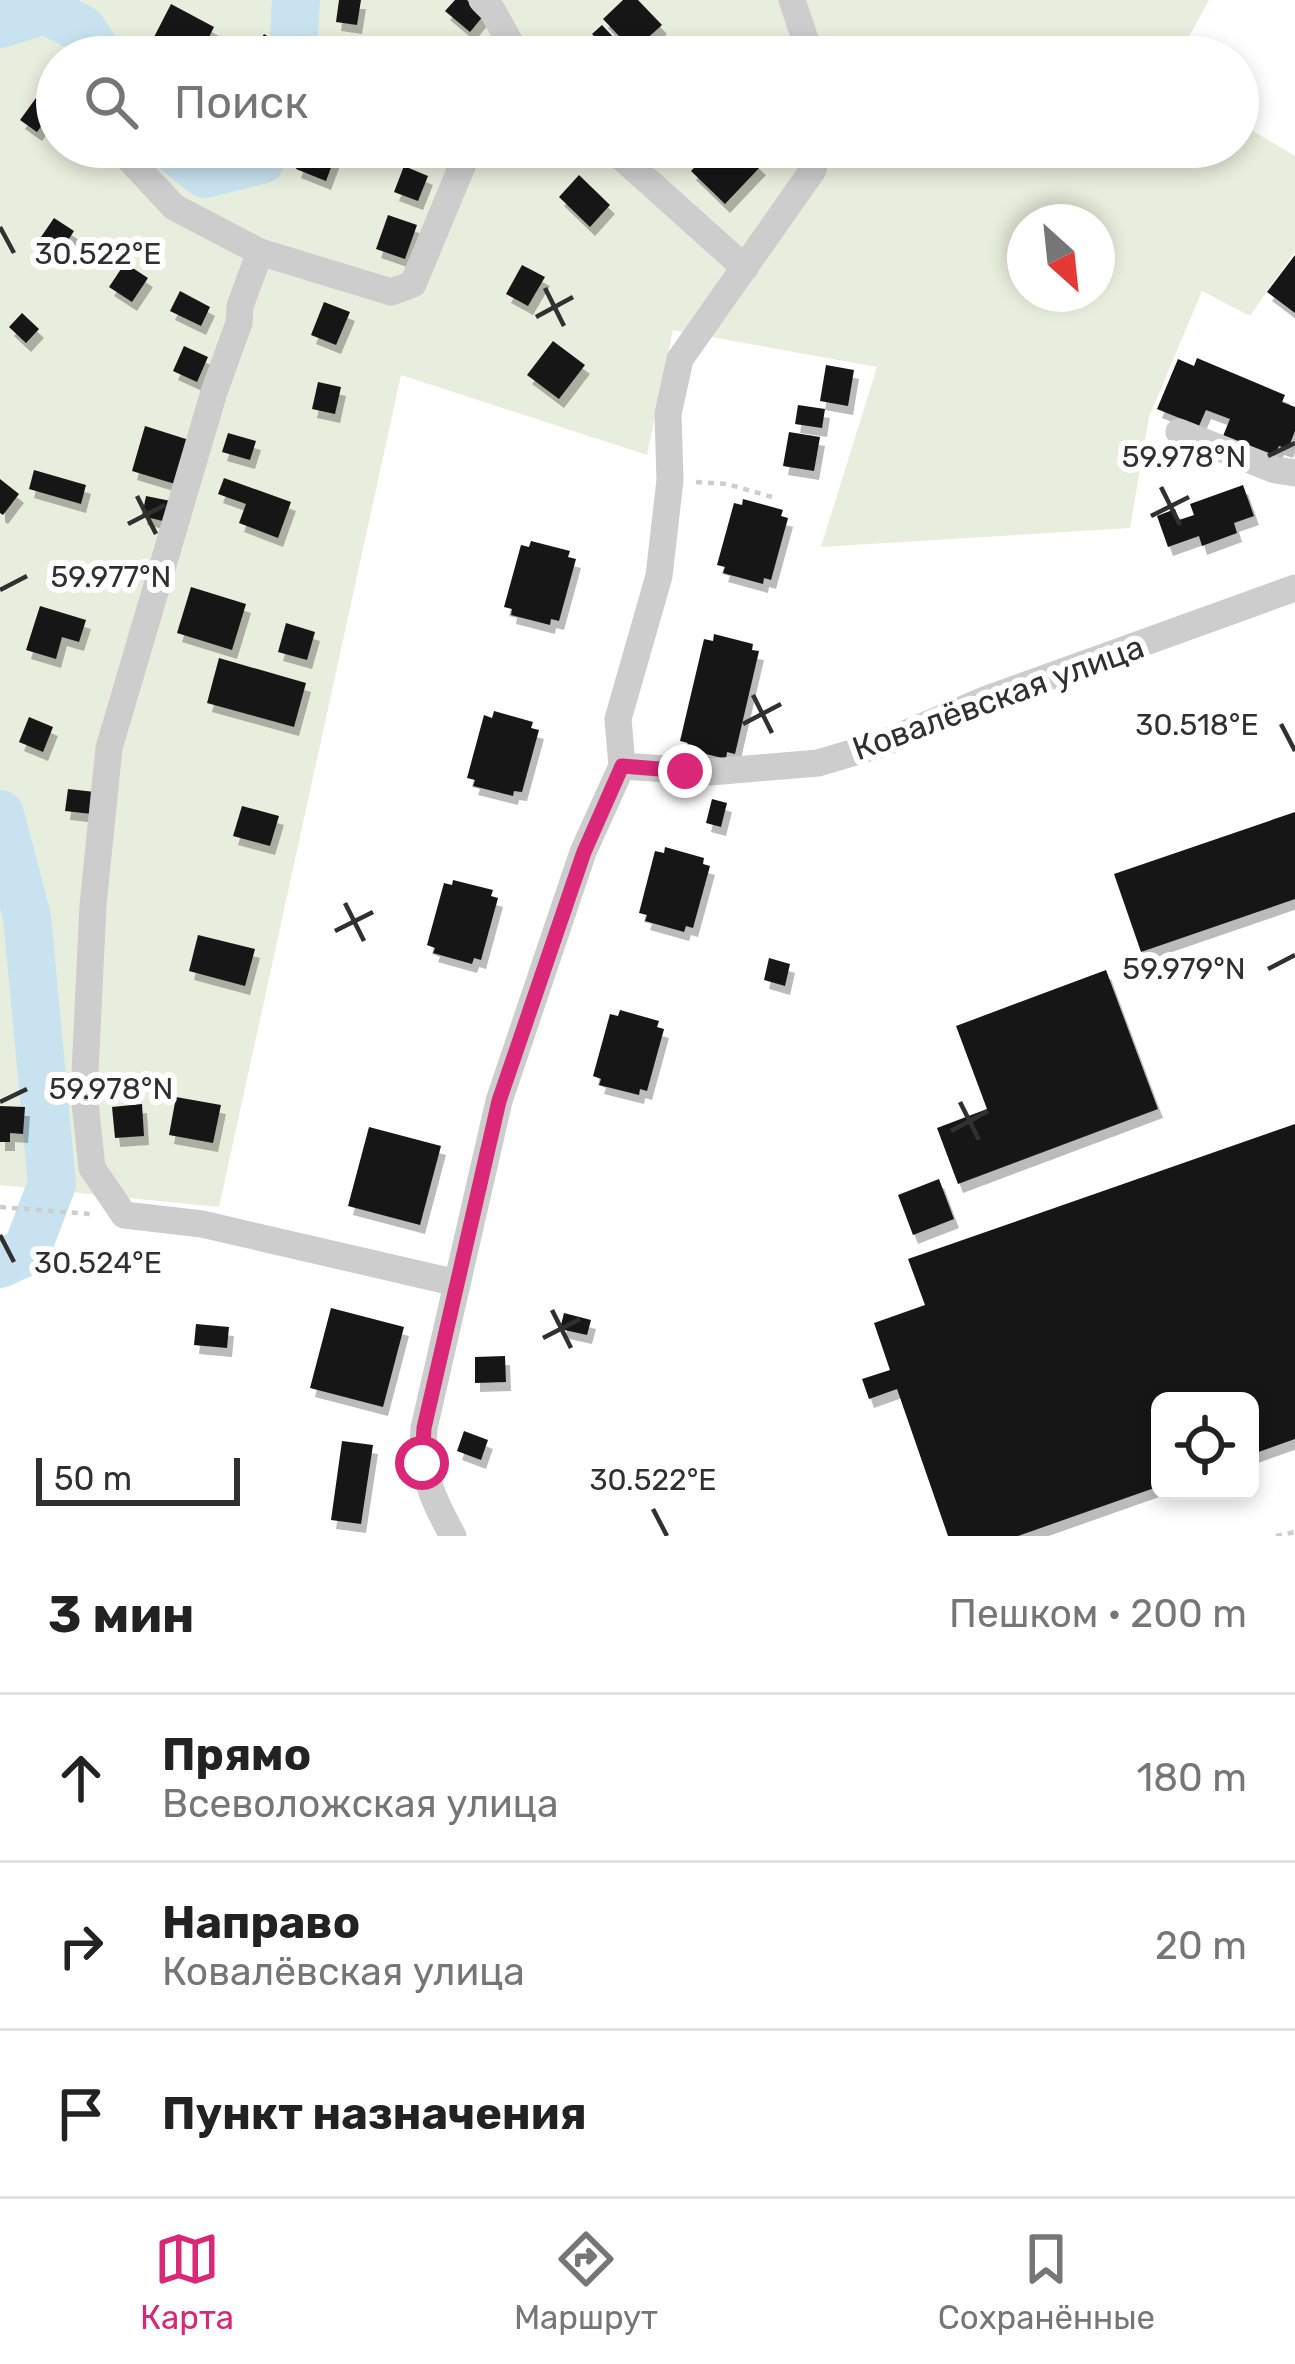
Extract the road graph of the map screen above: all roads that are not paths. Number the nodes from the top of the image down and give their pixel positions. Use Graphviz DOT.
graph roads {
  1 [pos="482,0"];
  2 [pos="792,0"];
  3 [pos="506,36"];
  4 [pos="804,36"];
  5 [pos="138,168"];
  6 [pos="461,168"];
  7 [pos="633,168"];
  8 [pos="813,168"];
  9 [pos="260,252"];
  10 [pos="745,268"];
  11 [pos="1179,432"];
  12 [pos="1295,473"];
  13 [pos="1295,588"];
  14 [pos="622,766"];
  15 [pos="457,1283"];
  16 [pos="453,1536"];
  1 -- 3 [label="street"];
  2 -- 4 [label="street"];
  5 -- 9 [label="street"];
  6 -- 9 [label="street"];
  7 -- 10 [label="street"];
  8 -- 10 [label="street"];
  9 -- 15 [label="street"];
  10 -- 14 [label="street"];
  11 -- 12 [label="street"];
  13 -- 14 [label="street, Ковалёвская улица"];
  14 -- 15 [label="street"];
  15 -- 16 [label="street"];
}
